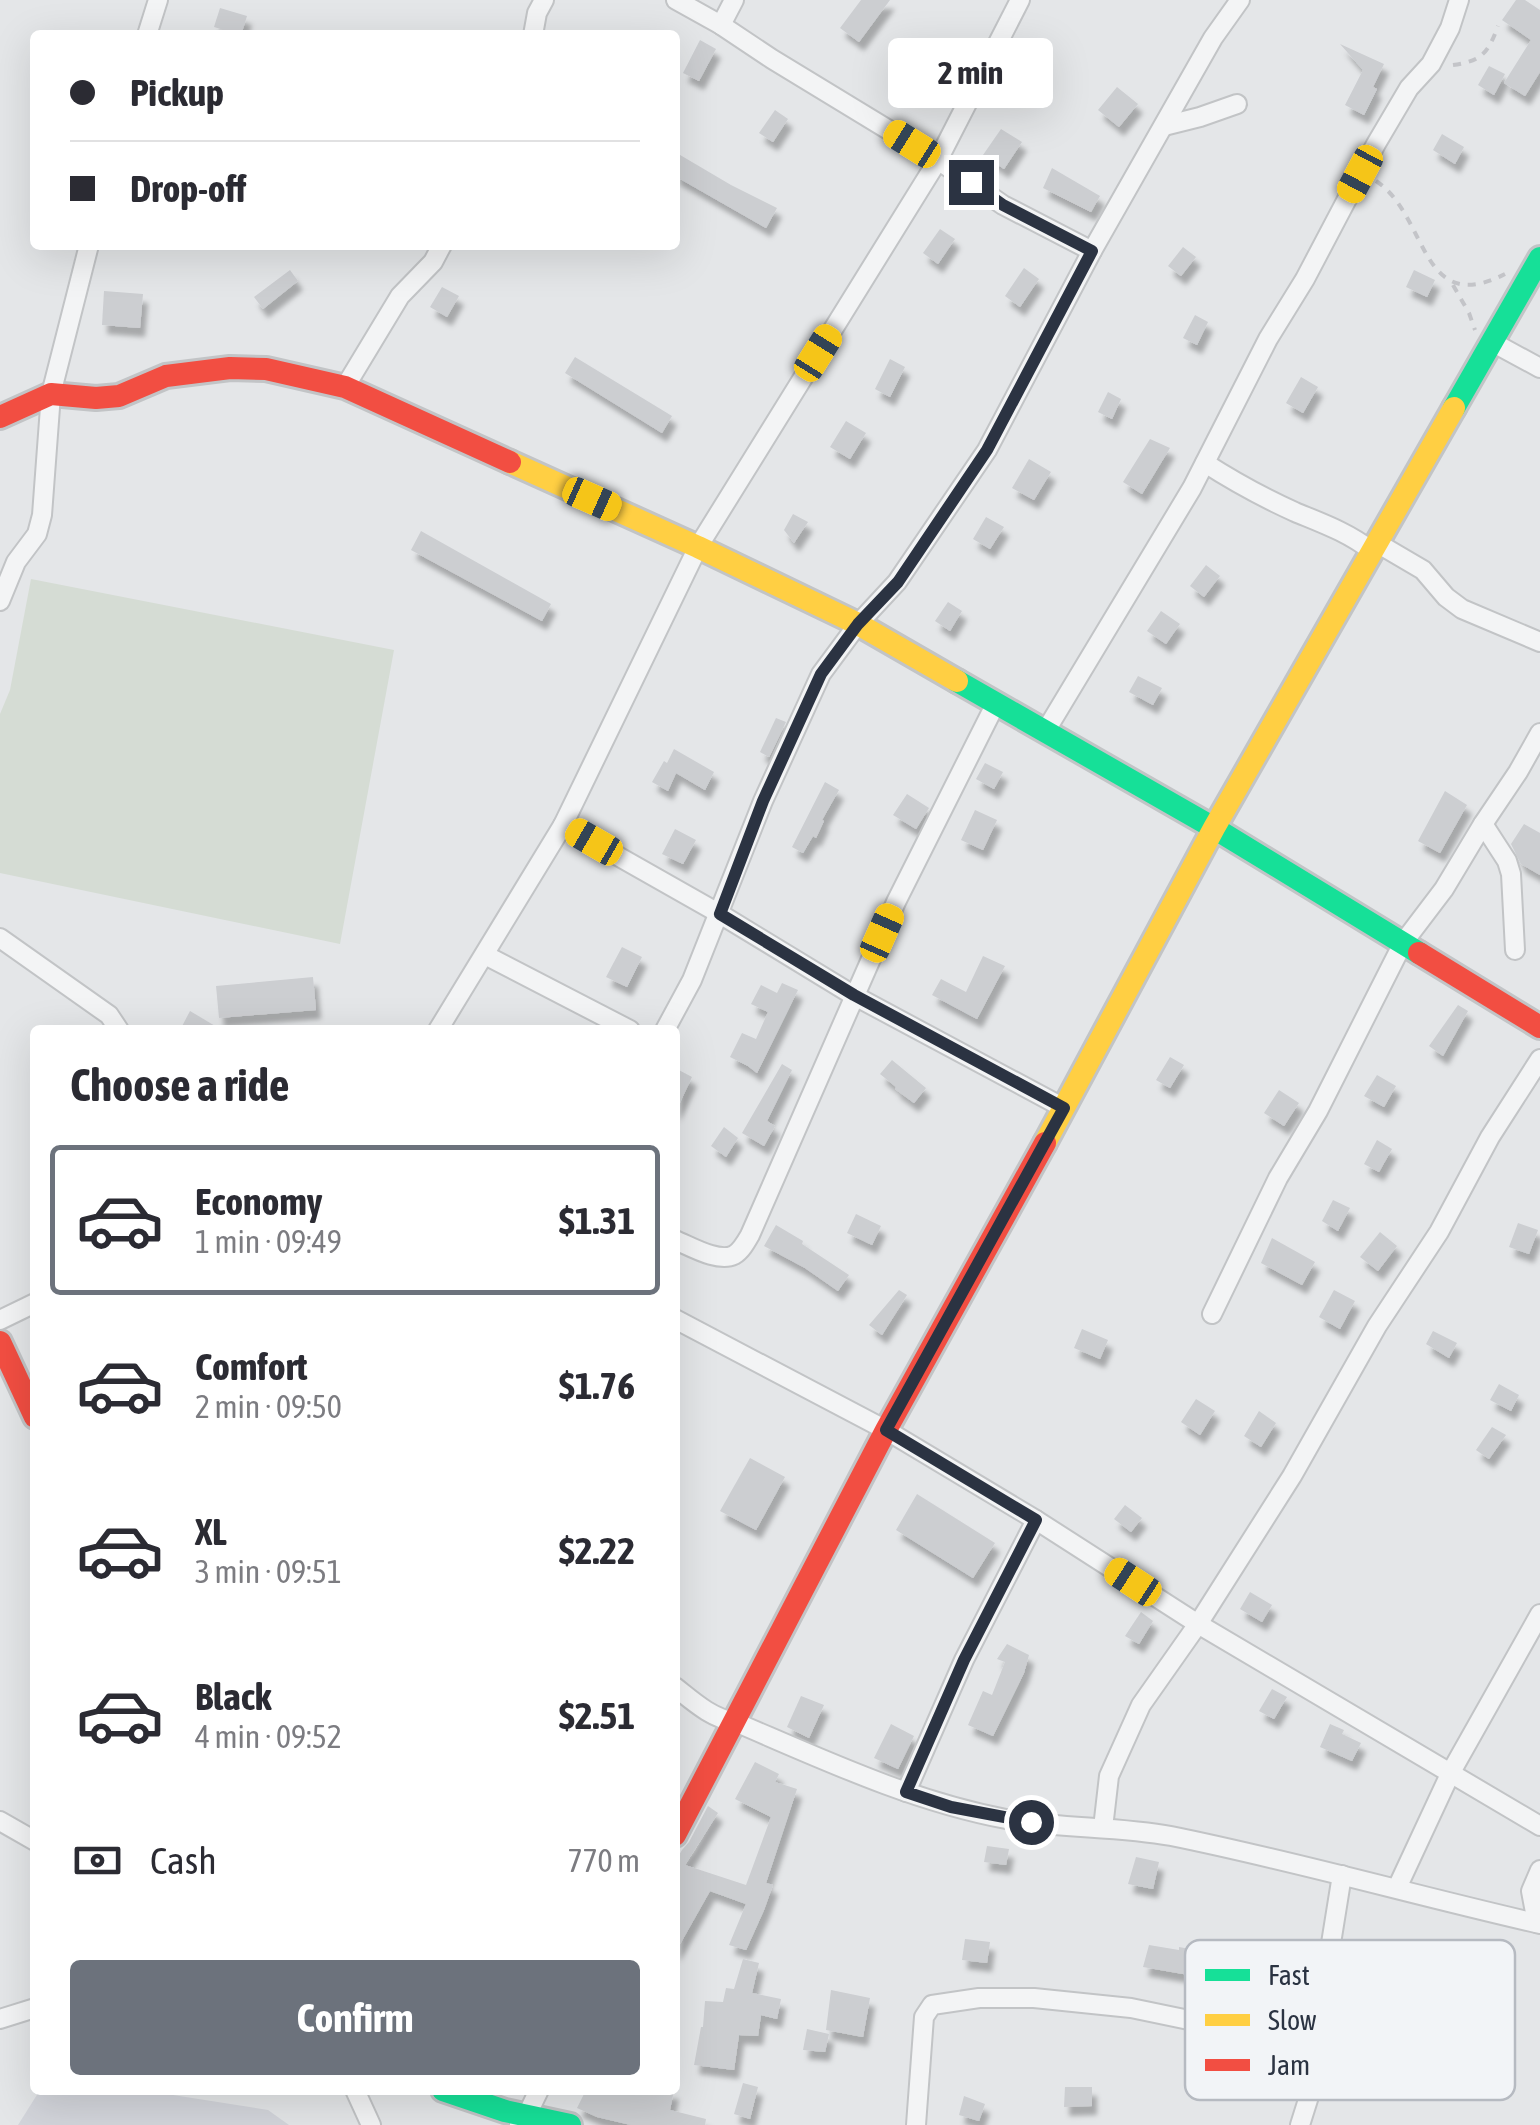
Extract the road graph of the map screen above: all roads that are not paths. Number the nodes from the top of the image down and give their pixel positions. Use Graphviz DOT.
graph roads {
  1 [pos="158,0"];
  2 [pos="544,0"];
  3 [pos="676,0"];
  4 [pos="734,0"];
  5 [pos="1020,0"];
  6 [pos="1240,0"];
  7 [pos="1458,0"];
  8 [pos="720,24"];
  9 [pos="149,30"];
  10 [pos="534,30"];
  11 [pos="1237,104"];
  12 [pos="1164,126"];
  13 [pos="938,160"];
  14 [pos="89,250"];
  15 [pos="439,250"];
  16 [pos="1092,251"];
  17 [pos="1539,261"];
  18 [pos="1489,347"];
  19 [pos="1540,368"];
  20 [pos="345,387"];
  21 [pos="52,394"];
  22 [pos="0,417"];
  23 [pos="1205,463"];
  24 [pos="1350,534"];
  25 [pos="1379,539"];
  26 [pos="698,547"];
  27 [pos="0,601"];
  28 [pos="858,624"];
  29 [pos="1540,642"];
  30 [pos="996,704"];
  31 [pos="1045,732"];
  32 [pos="1540,733"];
  33 [pos="563,824"];
  34 [pos="1483,824"];
  35 [pos="1214,828"];
  36 [pos="720,914"];
  37 [pos="0,938"];
  38 [pos="1403,943"];
  39 [pos="1514,950"];
  40 [pos="485,956"];
  41 [pos="854,995"];
  42 [pos="116,1025"];
  43 [pos="441,1025"];
  44 [pos="620,1025"];
  45 [pos="668,1025"];
  46 [pos="1540,1027"];
  47 [pos="1540,1059"];
  48 [pos="1064,1108"];
  49 [pos="680,1242"];
  50 [pos="30,1305"];
  51 [pos="1212,1314"];
  52 [pos="0,1320"];
  53 [pos="680,1322"];
  54 [pos="0,1342"];
  55 [pos="30,1406"];
  56 [pos="886,1430"];
  57 [pos="1036,1520"];
  58 [pos="1540,1614"];
  59 [pos="1198,1624"];
  60 [pos="680,1691"];
  61 [pos="736,1722"];
  62 [pos="1452,1772"];
  63 [pos="906,1792"];
  64 [pos="0,1821"];
  65 [pos="680,1826"];
  66 [pos="1540,1826"];
  67 [pos="1103,1828"];
  68 [pos="30,1838"];
  69 [pos="1540,1870"];
  70 [pos="1342,1875"];
  71 [pos="1398,1888"];
  72 [pos="1538,1923"];
  73 [pos="1332,1940"];
  74 [pos="30,2010"];
  75 [pos="1185,2019"];
  76 [pos="0,2020"];
  77 [pos="357,2095"];
  78 [pos="454,2095"];
  79 [pos="537,2095"];
  80 [pos="1308,2100"];
  81 [pos="522,2121"];
  82 [pos="371,2125"];
  83 [pos="570,2125"];
  84 [pos="916,2125"];
  85 [pos="1300,2125"];
  1 -- 9 [label="street"];
  2 -- 10 [label="street"];
  3 -- 8 [label="street"];
  4 -- 8 [label="street"];
  5 -- 13 [label="street"];
  6 -- 12 [label="street"];
  7 -- 23 [label="street"];
  8 -- 13 [label="street"];
  11 -- 12 [label="street"];
  12 -- 16 [label="street"];
  13 -- 16 [label="street"];
  13 -- 26 [label="street"];
  14 -- 21 [label="street"];
  15 -- 20 [label="street"];
  16 -- 28 [label="street"];
  17 -- 18 [label="street"];
  18 -- 19 [label="street"];
  18 -- 25 [label="street"];
  20 -- 21 [label="street"];
  20 -- 26 [label="street"];
  21 -- 22 [label="street"];
  21 -- 27 [label="street"];
  23 -- 24 [label="street"];
  23 -- 31 [label="street"];
  24 -- 25 [label="street"];
  24 -- 25 [label="street"];
  25 -- 29 [label="street"];
  25 -- 35 [label="street"];
  26 -- 28 [label="street"];
  26 -- 33 [label="street"];
  28 -- 30 [label="street"];
  28 -- 36 [label="street"];
  30 -- 31 [label="street"];
  30 -- 41 [label="street"];
  31 -- 35 [label="street"];
  32 -- 34 [label="street"];
  33 -- 36 [label="street"];
  33 -- 40 [label="street"];
  34 -- 38 [label="street"];
  34 -- 39 [label="street"];
  35 -- 38 [label="street"];
  35 -- 48 [label="street"];
  36 -- 41 [label="street"];
  36 -- 45 [label="street"];
  37 -- 42 [label="street"];
  38 -- 46 [label="street"];
  38 -- 51 [label="street"];
  40 -- 43 [label="street"];
  40 -- 44 [label="street"];
  41 -- 48 [label="street"];
  41 -- 49 [label="street"];
  47 -- 59 [label="street"];
  48 -- 56 [label="street"];
  50 -- 52 [label="street"];
  53 -- 56 [label="street"];
  54 -- 55 [label="street"];
  56 -- 57 [label="street"];
  56 -- 61 [label="street"];
  57 -- 59 [label="street"];
  57 -- 63 [label="street"];
  58 -- 62 [label="street"];
  59 -- 62 [label="street"];
  59 -- 67 [label="street"];
  60 -- 61 [label="street"];
  61 -- 63 [label="street"];
  61 -- 65 [label="street"];
  62 -- 66 [label="street"];
  62 -- 71 [label="street"];
  63 -- 67 [label="street"];
  64 -- 68 [label="street"];
  67 -- 70 [label="street"];
  69 -- 72 [label="street"];
  70 -- 71 [label="street"];
  70 -- 73 [label="street"];
  71 -- 72 [label="street"];
  74 -- 76 [label="street"];
  75 -- 84 [label="street"];
  77 -- 82 [label="street"];
  78 -- 81 [label="street"];
  79 -- 81 [label="street"];
  80 -- 85 [label="street"];
  81 -- 83 [label="street"];
}
